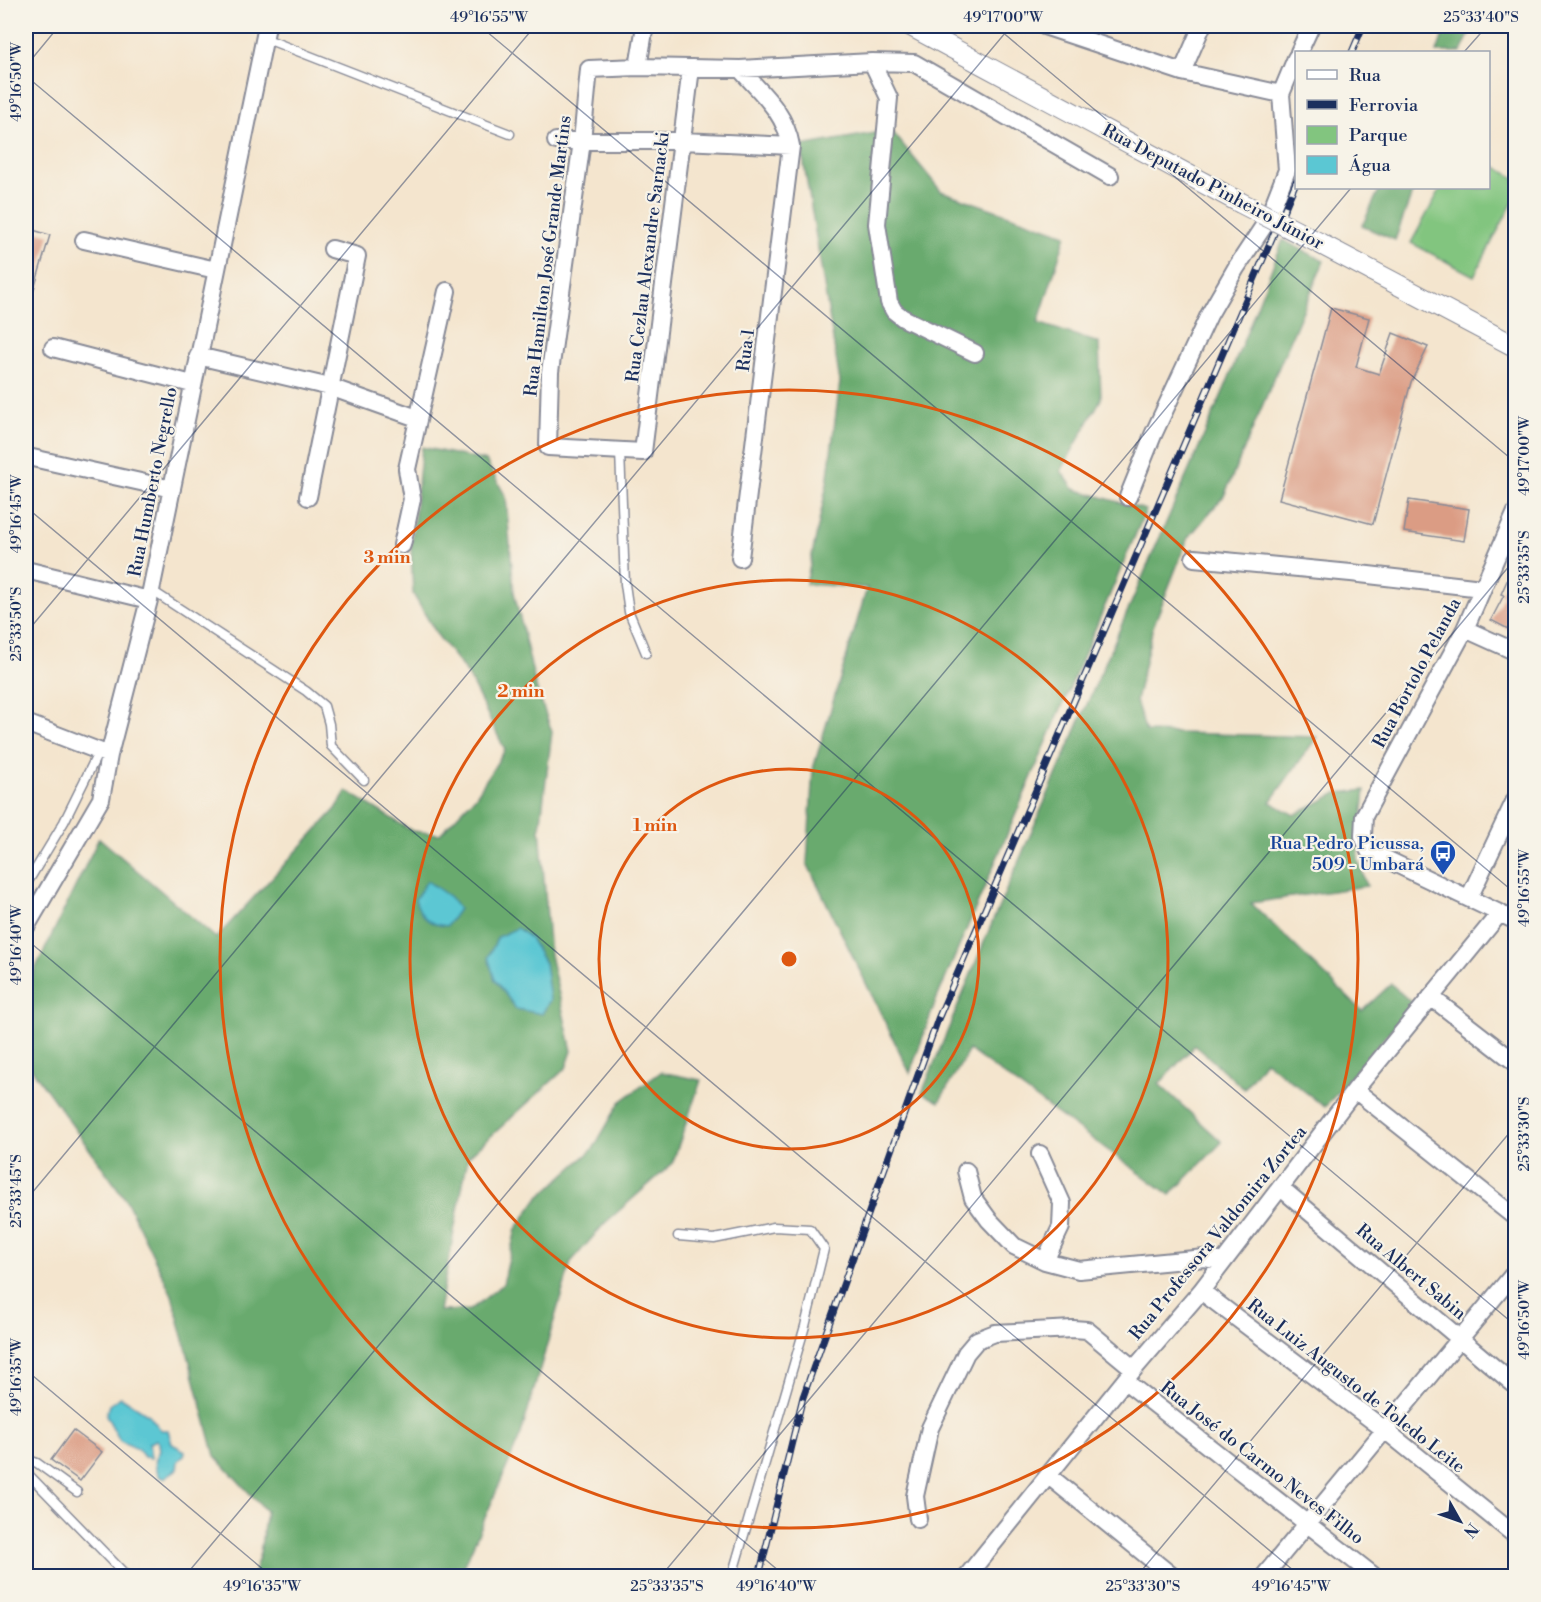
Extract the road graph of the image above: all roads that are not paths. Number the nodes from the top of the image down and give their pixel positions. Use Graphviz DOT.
graph roads {
  1 [pos="645,26"];
  2 [pos="911,26"];
  3 [pos="1044,26"];
  4 [pos="1202,26"];
  5 [pos="1311,26"];
  6 [pos="265,32"];
  7 [pos="1299,51"];
  8 [pos="1295,60"];
  9 [pos="872,62"];
  10 [pos="638,67"];
  11 [pos="691,68"];
  12 [pos="740,69"];
  13 [pos="1182,72"];
  14 [pos="1281,94"];
  15 [pos="510,134"];
  16 [pos="556,141"];
  17 [pos="582,141"];
  18 [pos="682,141"];
  19 [pos="791,146"];
  20 [pos="1110,176"];
  21 [pos="84,240"];
  22 [pos="332,249"];
  23 [pos="216,270"];
  24 [pos="447,291"];
  25 [pos="1515,347"];
  26 [pos="54,348"];
  27 [pos="975,353"];
  28 [pos="198,356"];
  29 [pos="192,384"];
  30 [pos="330,387"];
  31 [pos="417,418"];
  32 [pos="620,451"];
  33 [pos="28,457"];
  34 [pos="172,489"];
  35 [pos="308,497"];
  36 [pos="1128,497"];
  37 [pos="1515,512"];
  38 [pos="402,545"];
  39 [pos="740,558"];
  40 [pos="1194,558"];
  41 [pos="26,570"];
  42 [pos="1482,588"];
  43 [pos="150,595"];
  44 [pos="1465,629"];
  45 [pos="1515,652"];
  46 [pos="646,653"];
  47 [pos="26,723"];
  48 [pos="104,753"];
  49 [pos="364,780"];
  50 [pos="1515,798"];
  51 [pos="26,885"];
  52 [pos="1469,898"];
  53 [pos="1500,913"];
  54 [pos="1515,921"];
  55 [pos="26,927"];
  56 [pos="1431,997"];
  57 [pos="1515,1064"];
  58 [pos="1355,1090"];
  59 [pos="1040,1154"];
  60 [pos="966,1171"];
  61 [pos="1281,1188"];
  62 [pos="1515,1218"];
  63 [pos="678,1236"];
  64 [pos="1045,1261"];
  65 [pos="1223,1262"];
  66 [pos="1515,1271"];
  67 [pos="1201,1291"];
  68 [pos="1461,1339"];
  69 [pos="1129,1375"];
  70 [pos="1515,1386"];
  71 [pos="1385,1430"];
  72 [pos="26,1459"];
  73 [pos="26,1468"];
  74 [pos="1048,1476"];
  75 [pos="76,1492"];
  76 [pos="918,1519"];
  77 [pos="1307,1522"];
  78 [pos="1515,1536"];
  79 [pos="127,1576"];
  80 [pos="732,1576"];
  81 [pos="968,1576"];
  82 [pos="1172,1576"];
  83 [pos="1264,1576"];
  84 [pos="1374,1576"];
  1 -- 10 [label="street"];
  2 -- 25 [label="street, Rua Deputado Pinheiro Júnior, bridge"];
  3 -- 13 [label="street"];
  4 -- 13 [label="street"];
  5 -- 7 [label="street"];
  6 -- 15 [label="lane"];
  6 -- 23 [label="street, Rua Humberto Negrello"];
  8 -- 14 [label="street"];
  9 -- 12 [label="street"];
  9 -- 20 [label="street"];
  9 -- 27 [label="street"];
  10 -- 11 [label="street"];
  10 -- 17 [label="street, Rua Hamilton José Grande Martins"];
  11 -- 12 [label="street"];
  11 -- 18 [label="street, Rua Cezlau Alexandre Sarnacki"];
  12 -- 19 [label="street"];
  13 -- 14 [label="street"];
  14 -- 36 [label="street"];
  16 -- 17 [label="street"];
  17 -- 18 [label="street"];
  17 -- 32 [label="street, Rua Hamilton José Grande Martins"];
  18 -- 19 [label="street"];
  18 -- 32 [label="street, Rua Cezlau Alexandre Sarnacki"];
  19 -- 39 [label="street, Rua 1"];
  21 -- 23 [label="street"];
  22 -- 30 [label="street"];
  23 -- 28 [label="street, Rua Humberto Negrello"];
  24 -- 31 [label="street"];
  26 -- 29 [label="street"];
  28 -- 29 [label="street, Rua Humberto Negrello"];
  28 -- 30 [label="street"];
  29 -- 34 [label="street, Rua Humberto Negrello"];
  30 -- 31 [label="street"];
  30 -- 35 [label="street"];
  31 -- 38 [label="street"];
  32 -- 46 [label="lane"];
  33 -- 34 [label="street"];
  34 -- 43 [label="street, Rua Humberto Negrello"];
  37 -- 42 [label="street, Rua Bortolo Pelanda"];
  40 -- 42 [label="street"];
  41 -- 43 [label="street"];
  42 -- 44 [label="street, Rua Bortolo Pelanda"];
  43 -- 48 [label="street, Rua Humberto Negrello"];
  43 -- 49 [label="lane"];
  44 -- 45 [label="street"];
  44 -- 52 [label="street, Rua Bortolo Pelanda"];
  47 -- 48 [label="street"];
  48 -- 51 [label="lane, Rua Humberto Negrello"];
  48 -- 55 [label="street, Rua Humberto Negrello"];
  50 -- 52 [label="street"];
  52 -- 53 [label="street"];
  53 -- 54 [label="street"];
  53 -- 56 [label="street, Rua Professora Valdomira Zortea"];
  56 -- 57 [label="street"];
  56 -- 58 [label="street, Rua Professora Valdomira Zortea"];
  58 -- 61 [label="street, Rua Professora Valdomira Zortea"];
  58 -- 62 [label="street"];
  59 -- 64 [label="street"];
  60 -- 64 [label="street"];
  61 -- 65 [label="street, Rua Professora Valdomira Zortea"];
  61 -- 68 [label="street, Rua Albert Sabin"];
  63 -- 80 [label="lane"];
  64 -- 65 [label="street"];
  65 -- 67 [label="street, Rua Professora Valdomira Zortea"];
  66 -- 68 [label="street"];
  67 -- 69 [label="street, Rua Professora Valdomira Zortea"];
  67 -- 71 [label="street, Rua Luiz Augusto de Toledo Leite"];
  68 -- 70 [label="street, Rua Albert Sabin"];
  68 -- 71 [label="street"];
  69 -- 74 [label="street, Rua Professora Valdomira Zortea"];
  69 -- 76 [label="street, Rua José do Carmo Neves Filho"];
  69 -- 77 [label="street, Rua José do Carmo Neves Filho"];
  71 -- 77 [label="street"];
  71 -- 78 [label="street, Rua Luiz Augusto de Toledo Leite"];
  72 -- 75 [label="lane"];
  73 -- 79 [label="lane"];
  74 -- 81 [label="street, Rua Professora Valdomira Zortea"];
  74 -- 82 [label="street"];
  77 -- 83 [label="street"];
  77 -- 84 [label="street, Rua José do Carmo Neves Filho"];
}
